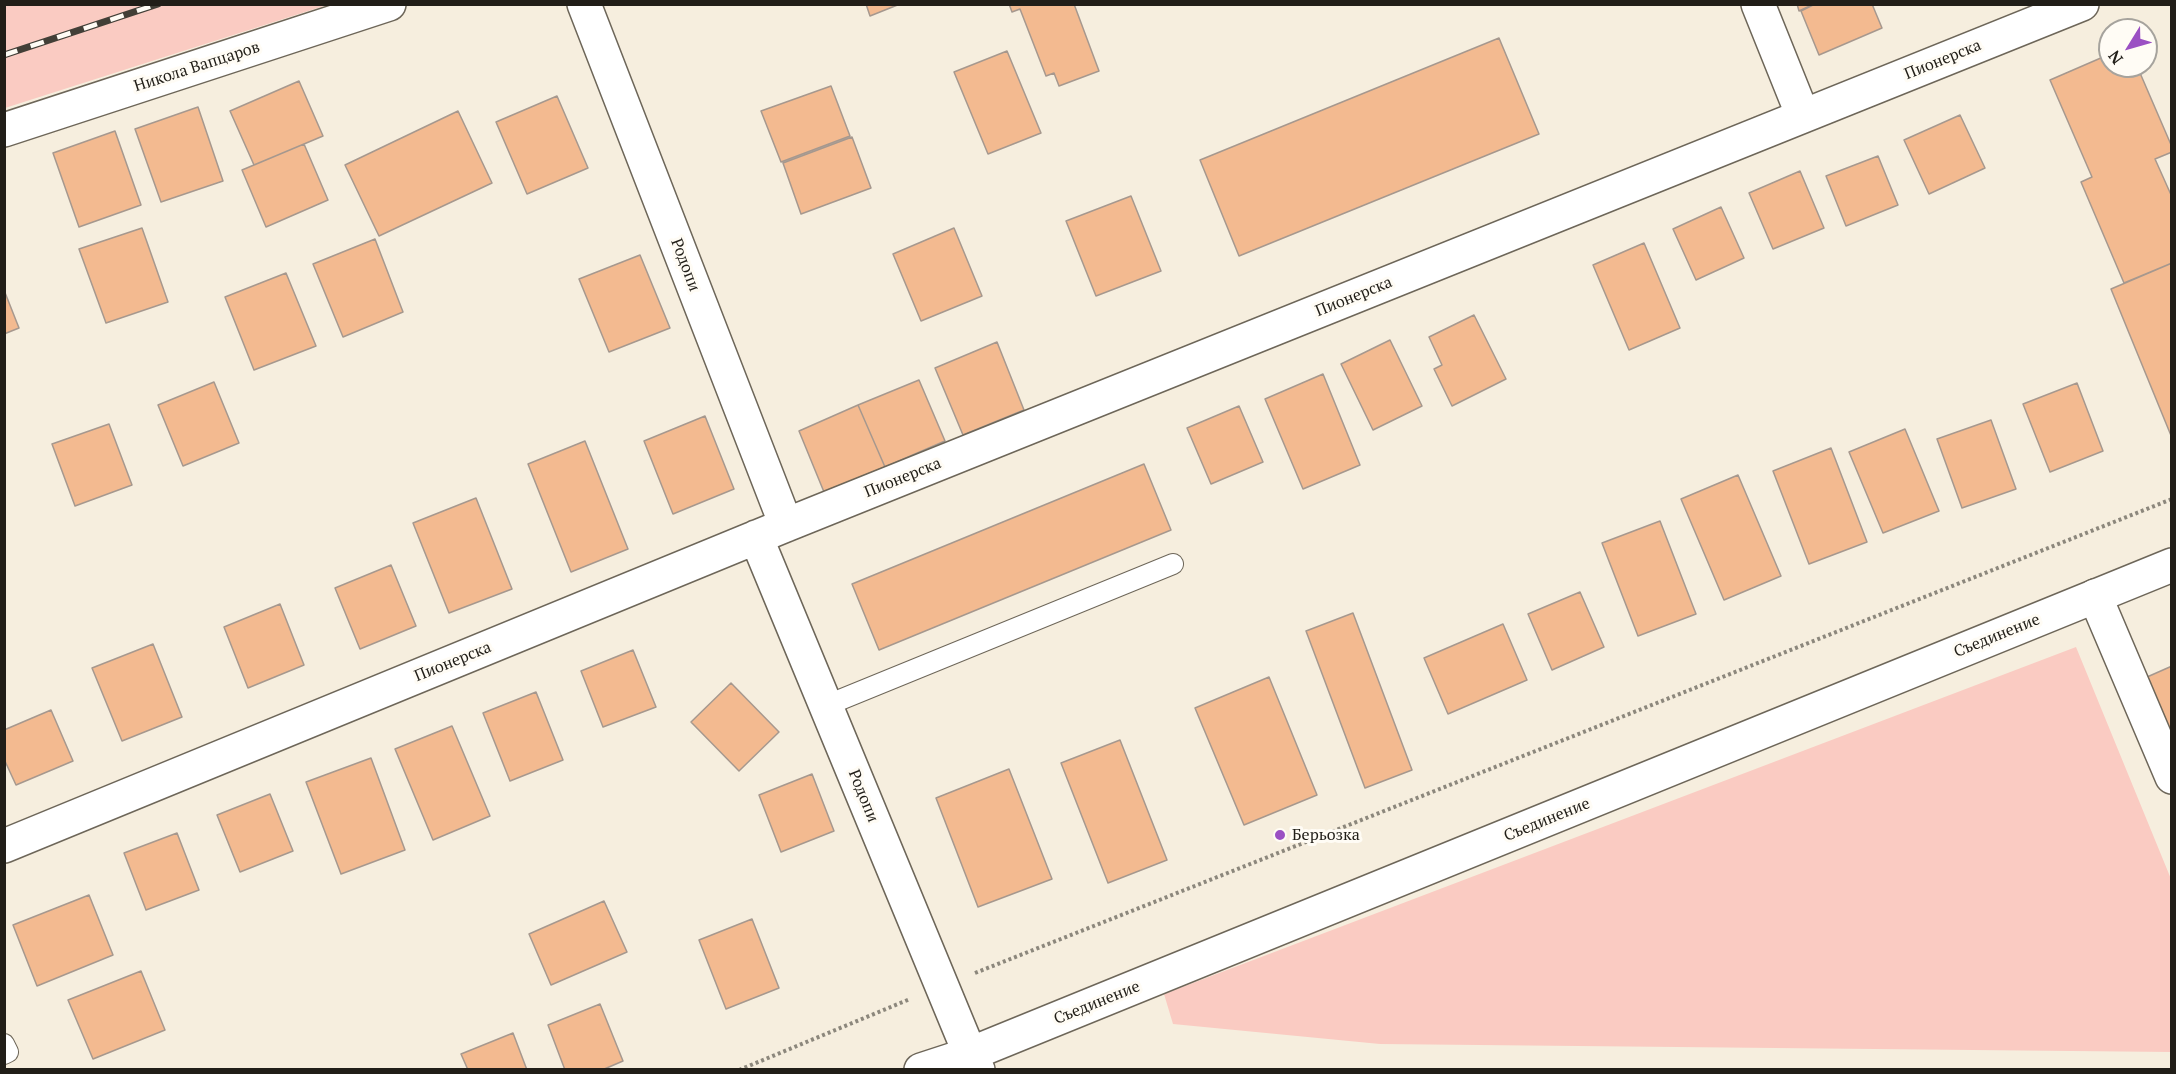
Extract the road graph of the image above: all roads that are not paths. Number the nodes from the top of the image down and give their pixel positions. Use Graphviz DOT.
graph roads {
  1 [pos="389,4"];
  2 [pos="584,4"];
  3 [pos="1758,4"];
  4 [pos="2082,4"];
  5 [pos="1803,116"];
  6 [pos="4,130"];
  7 [pos="786,525"];
  8 [pos="756,537"];
  9 [pos="1173,564"];
  10 [pos="2172,565"];
  11 [pos="2095,597"];
  12 [pos="825,706"];
  13 [pos="2172,777"];
  14 [pos="4,846"];
  15 [pos="4,1044"];
  16 [pos="4,1054"];
  17 [pos="952,1066"];
  1 -- 6 [label="street, Никола Вапцаров"];
  2 -- 7 [label="street, Родопи"];
  3 -- 5 [label="street"];
  4 -- 5 [label="street, Пионерска"];
  5 -- 7 [label="street, Пионерска"];
  7 -- 8 [label="street, Пионерска"];
  8 -- 12 [label="street, Родопи"];
  8 -- 14 [label="street, Пионерска"];
  9 -- 12 [label="lane"];
  10 -- 11 [label="street, Съединение"];
  11 -- 13 [label="street"];
  11 -- 17 [label="street, Съединение"];
  12 -- 17 [label="street, Родопи"];
  15 -- 16 [label="lane"];
}
